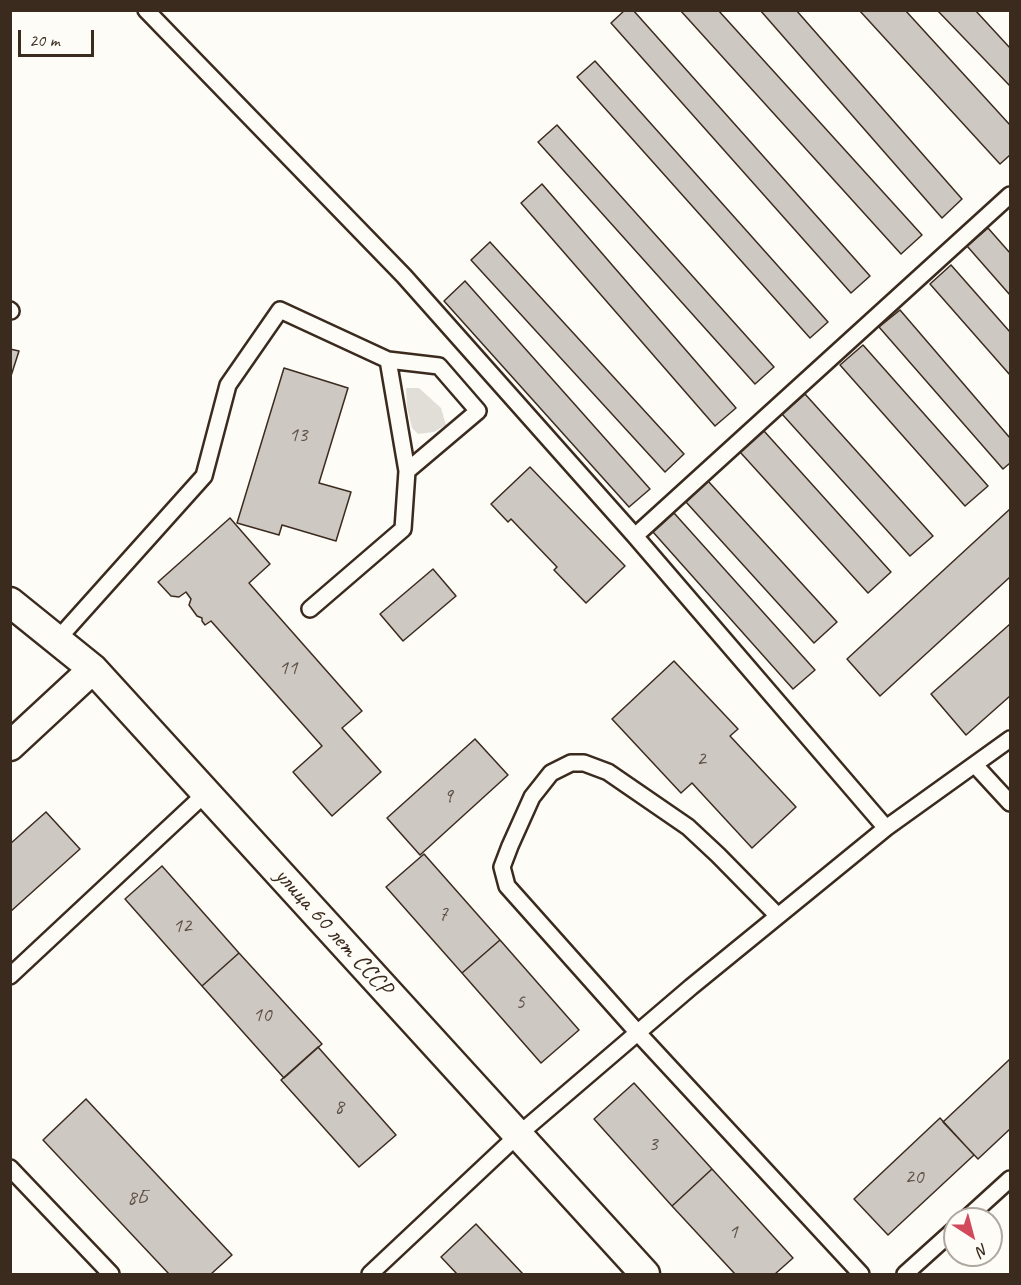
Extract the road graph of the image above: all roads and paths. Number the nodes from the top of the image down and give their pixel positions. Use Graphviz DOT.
graph roads {
  1 [pos="146,10"];
  2 [pos="1011,195"];
  3 [pos="388,360"];
  4 [pos="407,471"];
  5 [pos="635,536"];
  6 [pos="10,602"];
  7 [pos="310,609"];
  8 [pos="57,640"];
  9 [pos="93,669"];
  10 [pos="1011,740"];
  11 [pos="10,746"];
  12 [pos="975,765"];
  13 [pos="206,793"];
  14 [pos="1011,803"];
  15 [pos="886,828"];
  16 [pos="778,916"];
  17 [pos="10,976"];
  18 [pos="638,1033"];
  19 [pos="518,1135"];
  20 [pos="10,1168"];
  21 [pos="1011,1179"];
  22 [pos="980,1207"];
  23 [pos="943,1240"];
  24 [pos="111,1275"];
  25 [pos="370,1275"];
  26 [pos="645,1275"];
  27 [pos="861,1275"];
  28 [pos="905,1275"];
  1 -- 5 [label="lane"];
  2 -- 5 [label="lane"];
  3 -- 4 [label="lane"];
  3 -- 4 [label="lane"];
  3 -- 8 [label="lane"];
  4 -- 7 [label="lane"];
  5 -- 15 [label="lane"];
  6 -- 8 [label="street, улица 60 лет СССР"];
  8 -- 9 [label="street, улица 60 лет СССР"];
  9 -- 11 [label="street"];
  9 -- 13 [label="street, улица 60 лет СССР"];
  10 -- 12 [label="lane"];
  12 -- 14 [label="lane"];
  12 -- 15 [label="lane"];
  13 -- 17 [label="lane"];
  13 -- 19 [label="street, улица 60 лет СССР"];
  15 -- 16 [label="lane"];
  16 -- 18 [label="lane"];
  16 -- 18 [label="lane"];
  18 -- 19 [label="lane"];
  18 -- 27 [label="lane"];
  19 -- 25 [label="lane"];
  19 -- 26 [label="street, улица 60 лет СССР"];
  20 -- 24 [label="lane"];
  21 -- 22 [label="lane"];
  23 -- 28 [label="lane"];
}
